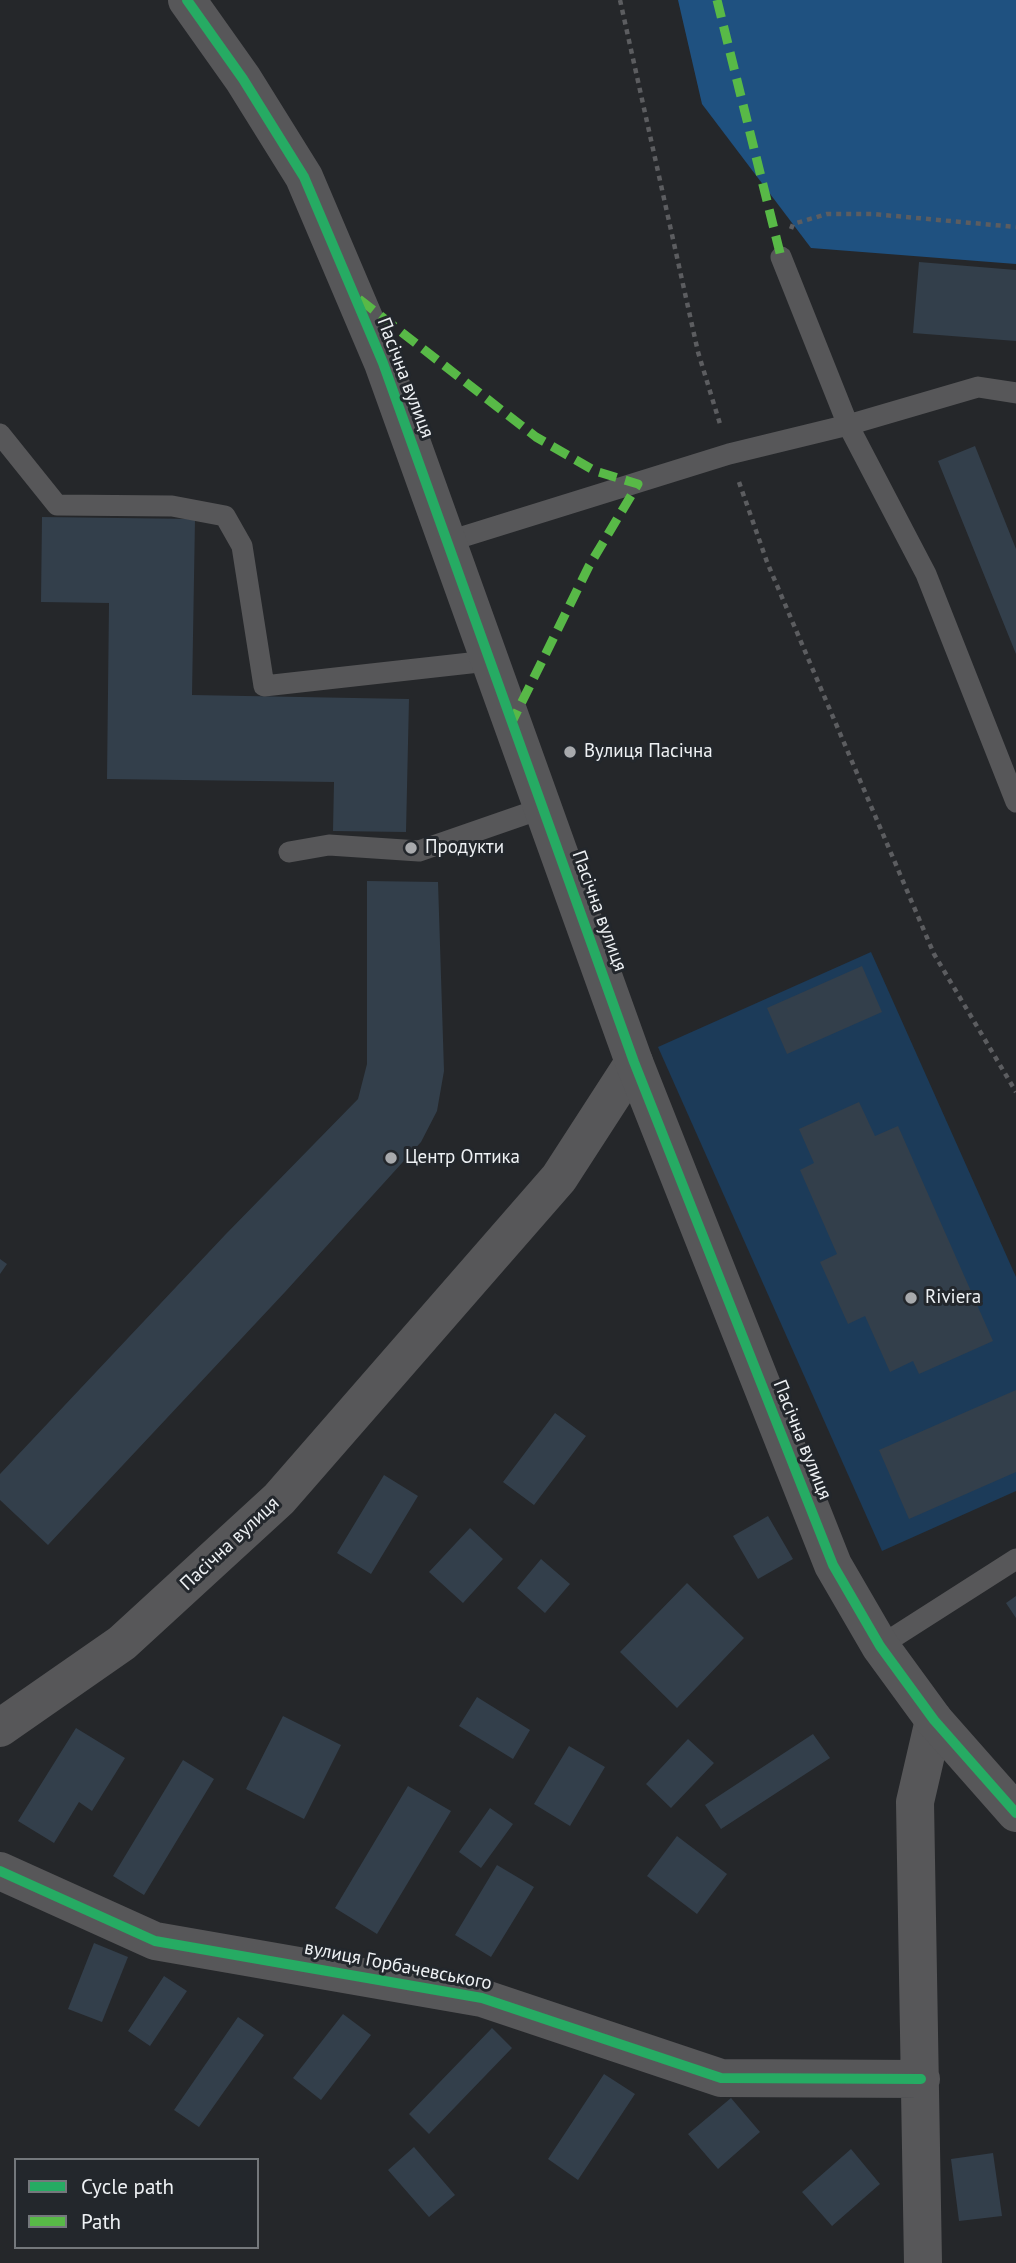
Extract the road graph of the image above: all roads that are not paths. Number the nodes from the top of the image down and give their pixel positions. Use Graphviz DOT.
graph roads {
  1 [pos="187,0"];
  2 [pos="781,257"];
  3 [pos="1016,393"];
  4 [pos="848,425"];
  5 [pos="0,434"];
  6 [pos="446,542"];
  7 [pos="488,660"];
  8 [pos="1016,802"];
  9 [pos="543,808"];
  10 [pos="289,852"];
  11 [pos="634,1062"];
  12 [pos="1016,1559"];
  13 [pos="880,1646"];
  14 [pos="934,1720"];
  15 [pos="0,1728"];
  16 [pos="1016,1813"];
  17 [pos="0,1871"];
  18 [pos="920,2079"];
  19 [pos="923,2263"];
  1 -- 6 [label="street, Пасічна вулиця"];
  2 -- 4 [label="lane"];
  3 -- 4 [label="lane"];
  4 -- 6 [label="lane"];
  4 -- 8 [label="lane"];
  5 -- 7 [label="lane"];
  6 -- 7 [label="street, Пасічна вулиця"];
  7 -- 9 [label="street, Пасічна вулиця"];
  9 -- 10 [label="lane"];
  9 -- 11 [label="street, Пасічна вулиця"];
  11 -- 13 [label="street, Пасічна вулиця"];
  11 -- 15 [label="street, Пасічна вулиця"];
  12 -- 13 [label="lane"];
  13 -- 14 [label="street, Пасічна вулиця"];
  14 -- 16 [label="street, Пасічна вулиця"];
  14 -- 18 [label="street"];
  17 -- 18 [label="street, вулиця Горбачевського"];
  18 -- 19 [label="street"];
}
